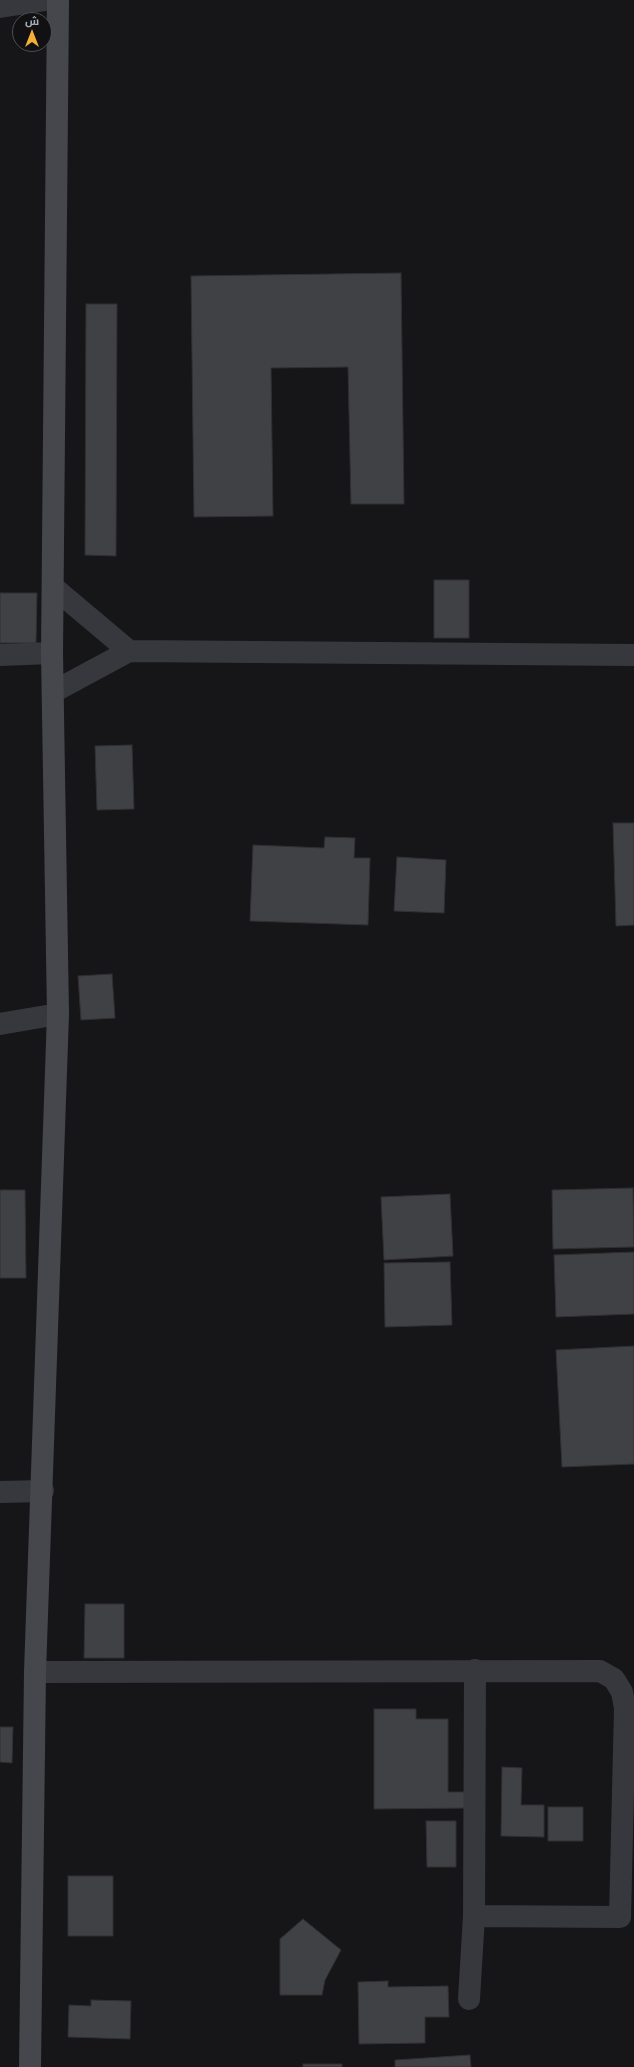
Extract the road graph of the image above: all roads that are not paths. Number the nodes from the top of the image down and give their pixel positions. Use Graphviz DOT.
graph roads {
  1 [pos="45,0"];
  2 [pos="58,0"];
  3 [pos="0,7"];
  4 [pos="53,587"];
  5 [pos="129,650"];
  6 [pos="52,653"];
  7 [pos="0,655"];
  8 [pos="634,655"];
  9 [pos="53,692"];
  10 [pos="58,1014"];
  11 [pos="0,1024"];
  12 [pos="43,1491"];
  13 [pos="0,1492"];
  14 [pos="475,1670"];
  15 [pos="35,1672"];
  16 [pos="474,1916"];
  17 [pos="627,1917"];
  18 [pos="469,1999"];
  19 [pos="30,2067"];
  1 -- 3 [label="street"];
  2 -- 4 [label="main road"];
  4 -- 5 [label="street"];
  4 -- 6 [label="main road"];
  5 -- 8 [label="street"];
  5 -- 9 [label="street"];
  6 -- 7 [label="street"];
  6 -- 9 [label="main road"];
  9 -- 10 [label="main road"];
  10 -- 11 [label="street"];
  10 -- 12 [label="main road"];
  12 -- 13 [label="street"];
  12 -- 15 [label="main road"];
  14 -- 15 [label="street"];
  14 -- 16 [label="street"];
  14 -- 17 [label="street"];
  15 -- 19 [label="main road"];
  16 -- 17 [label="street"];
  16 -- 18 [label="street"];
}
